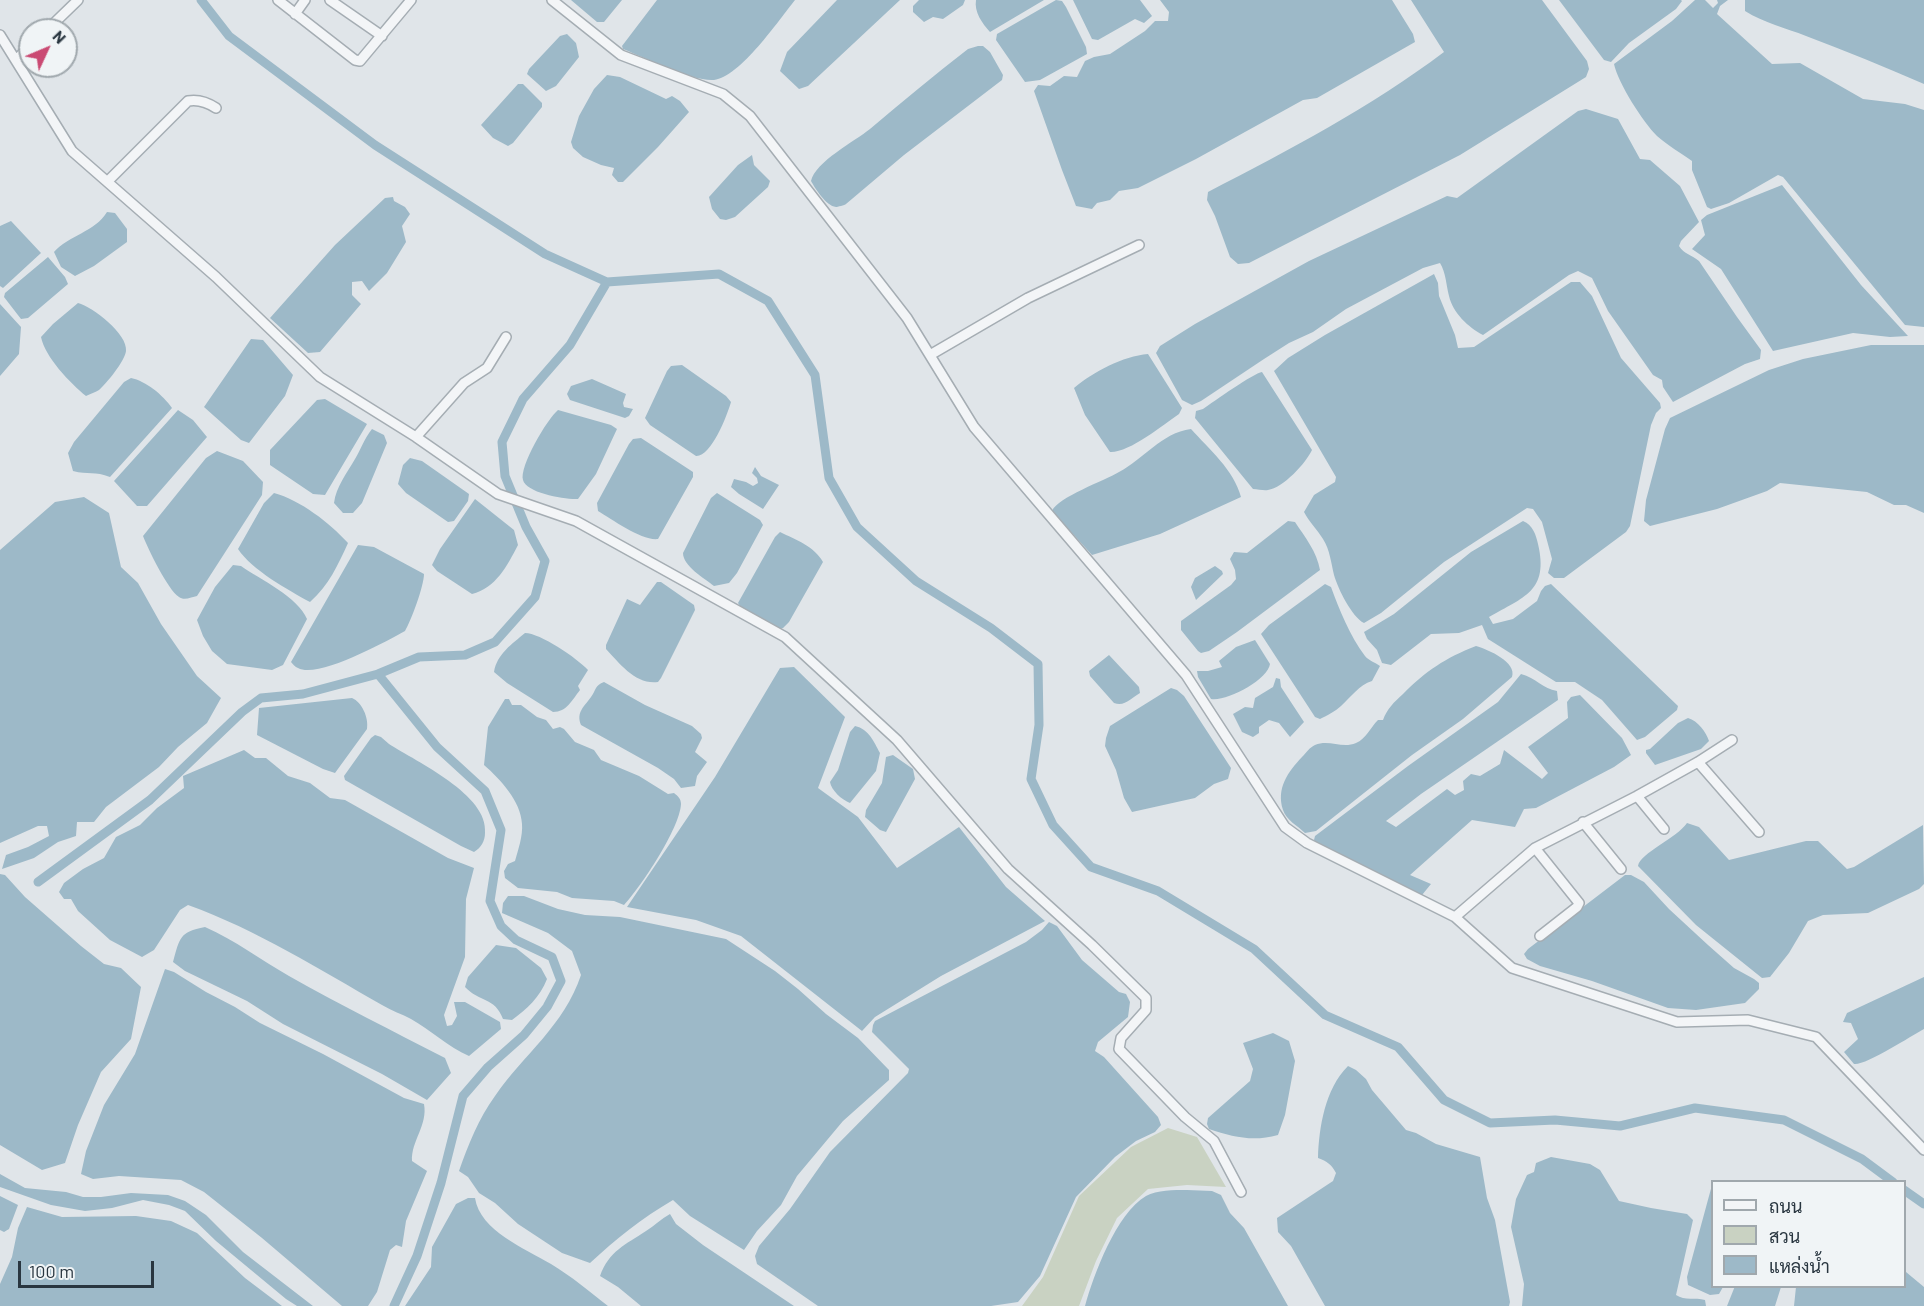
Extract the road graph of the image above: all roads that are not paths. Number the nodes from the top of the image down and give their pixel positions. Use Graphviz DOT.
graph roads {
  1 [pos="78,0"];
  2 [pos="279,0"];
  3 [pos="305,0"];
  4 [pos="330,0"];
  5 [pos="411,0"];
  6 [pos="552,0"];
  7 [pos="295,14"];
  8 [pos="59,18"];
  9 [pos="0,35"];
  10 [pos="382,36"];
  11 [pos="16,60"];
  12 [pos="216,108"];
  13 [pos="108,181"];
  14 [pos="1139,245"];
  15 [pos="506,337"];
  16 [pos="930,355"];
  17 [pos="416,437"];
  18 [pos="1732,740"];
  19 [pos="1698,762"];
  20 [pos="1637,796"];
  21 [pos="1583,822"];
  22 [pos="1664,829"];
  23 [pos="1759,832"];
  24 [pos="1535,848"];
  25 [pos="1621,869"];
  26 [pos="1455,917"];
  27 [pos="1540,936"];
  28 [pos="1924,1150"];
  29 [pos="1241,1192"];
  1 -- 8 [label="street"];
  2 -- 7 [label="street"];
  3 -- 7 [label="street"];
  4 -- 10 [label="street"];
  5 -- 10 [label="street"];
  6 -- 16 [label="street"];
  7 -- 10 [label="street"];
  9 -- 11 [label="street"];
  11 -- 13 [label="street"];
  12 -- 13 [label="street"];
  13 -- 17 [label="street"];
  14 -- 16 [label="street"];
  15 -- 17 [label="street"];
  16 -- 26 [label="street"];
  17 -- 29 [label="street"];
  18 -- 19 [label="street"];
  19 -- 20 [label="street"];
  19 -- 23 [label="street"];
  20 -- 21 [label="street"];
  20 -- 22 [label="street"];
  21 -- 24 [label="street"];
  21 -- 25 [label="street"];
  24 -- 26 [label="street"];
  24 -- 27 [label="street"];
  26 -- 28 [label="street"];
}
